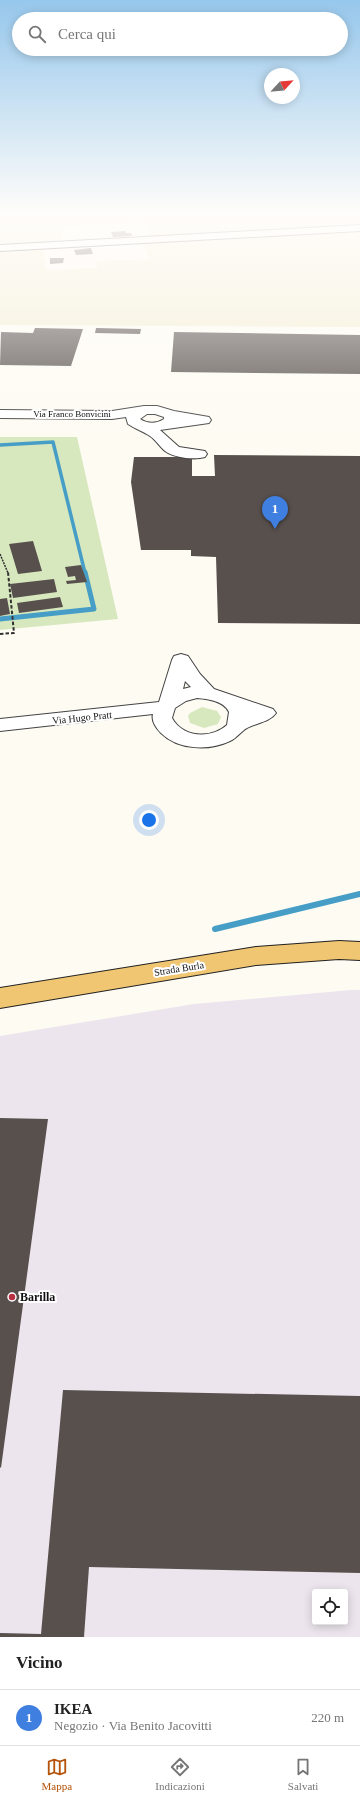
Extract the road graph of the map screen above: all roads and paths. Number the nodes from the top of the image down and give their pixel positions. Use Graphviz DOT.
graph roads {
  1 [pos="144,410"];
  2 [pos="0,414"];
  3 [pos="0,420"];
  4 [pos="141,425"];
  5 [pos="165,425"];
  6 [pos="200,454"];
  7 [pos="0,554"];
  8 [pos="0,634"];
  9 [pos="208,693"];
  10 [pos="231,702"];
  11 [pos="166,711"];
  12 [pos="238,724"];
  13 [pos="0,725"];
  14 [pos="0,737"];
  15 [pos="360,951"];
  16 [pos="0,998"];
  1 -- 2 [label="street, Via Franco Bonvicini"];
  1 -- 4 [label="street"];
  1 -- 5 [label="street, Via Franco Bonvicini"];
  3 -- 4 [label="street, Via Franco Bonvicini"];
  4 -- 5 [label="street"];
  5 -- 6 [label="street"];
  7 -- 8 [label="path"];
  9 -- 10 [label="street"];
  9 -- 11 [label="street"];
  9 -- 11 [label="street"];
  10 -- 12 [label="street"];
  10 -- 12 [label="street"];
  11 -- 12 [label="street"];
  11 -- 13 [label="street, Via Hugo Pratt"];
  11 -- 14 [label="street, Via Hugo Pratt"];
  15 -- 16 [label="main road, Strada Burla"];
}
